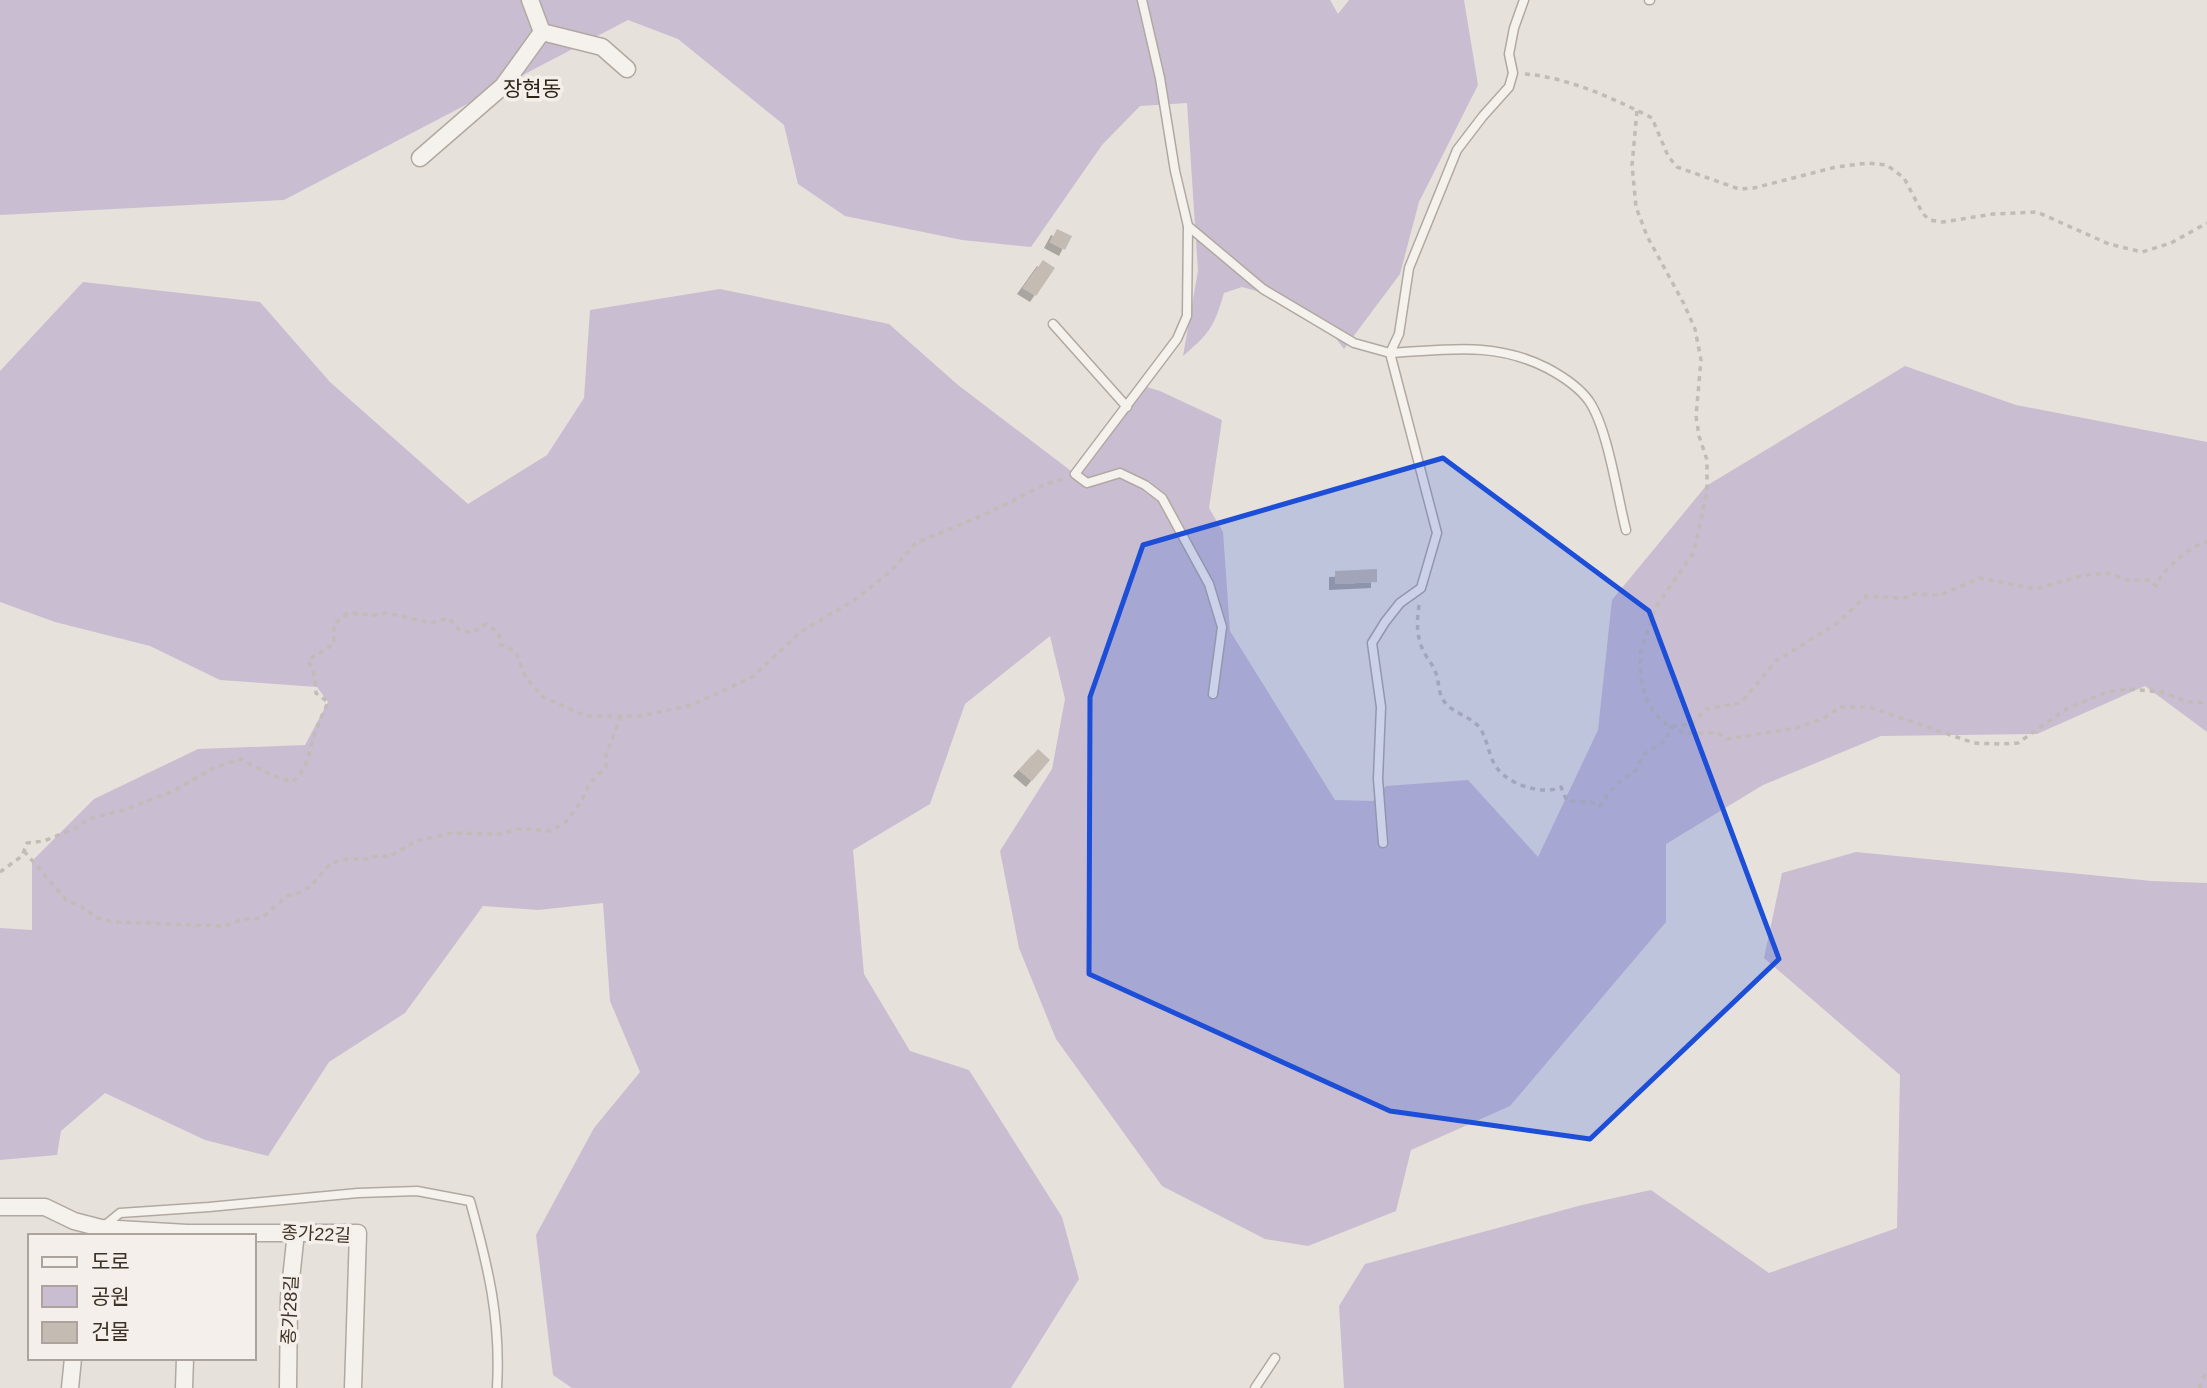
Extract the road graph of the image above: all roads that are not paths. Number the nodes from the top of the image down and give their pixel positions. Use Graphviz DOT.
graph roads {
  1 [pos="530,0"];
  2 [pos="1142,0"];
  3 [pos="1524,0"];
  4 [pos="542,32"];
  5 [pos="627,69"];
  6 [pos="420,158"];
  7 [pos="1188,226"];
  8 [pos="1053,324"];
  9 [pos="1390,353"];
  10 [pos="1127,407"];
  11 [pos="1626,530"];
  12 [pos="1213,694"];
  13 [pos="1383,843"];
  14 [pos="0,1207"];
  15 [pos="74,1228"];
  16 [pos="101,1228"];
  17 [pos="296,1232"];
  18 [pos="187,1234"];
  19 [pos="1275,1358"];
  20 [pos="73,1360"];
  21 [pos="185,1360"];
  22 [pos="69,1388"];
  23 [pos="184,1388"];
  24 [pos="288,1388"];
  25 [pos="353,1388"];
  26 [pos="497,1388"];
  27 [pos="1255,1388"];
  1 -- 4 [label="street"];
  2 -- 7 [label="lane"];
  3 -- 9 [label="lane"];
  4 -- 5 [label="street"];
  4 -- 6 [label="street"];
  7 -- 9 [label="lane"];
  7 -- 10 [label="lane"];
  8 -- 10 [label="lane"];
  9 -- 11 [label="lane"];
  9 -- 13 [label="lane"];
  10 -- 12 [label="lane"];
  14 -- 15 [label="street, 종가22길"];
  15 -- 16 [label="street, 종가22길"];
  16 -- 18 [label="street, 종가22길"];
  16 -- 26 [label="lane"];
  17 -- 18 [label="street, 종가22길"];
  17 -- 24 [label="street, 종가28길"];
  17 -- 25 [label="street, 종가22길"];
  19 -- 27 [label="lane"];
  20 -- 22 [label="street"];
  21 -- 23 [label="street"];
}
